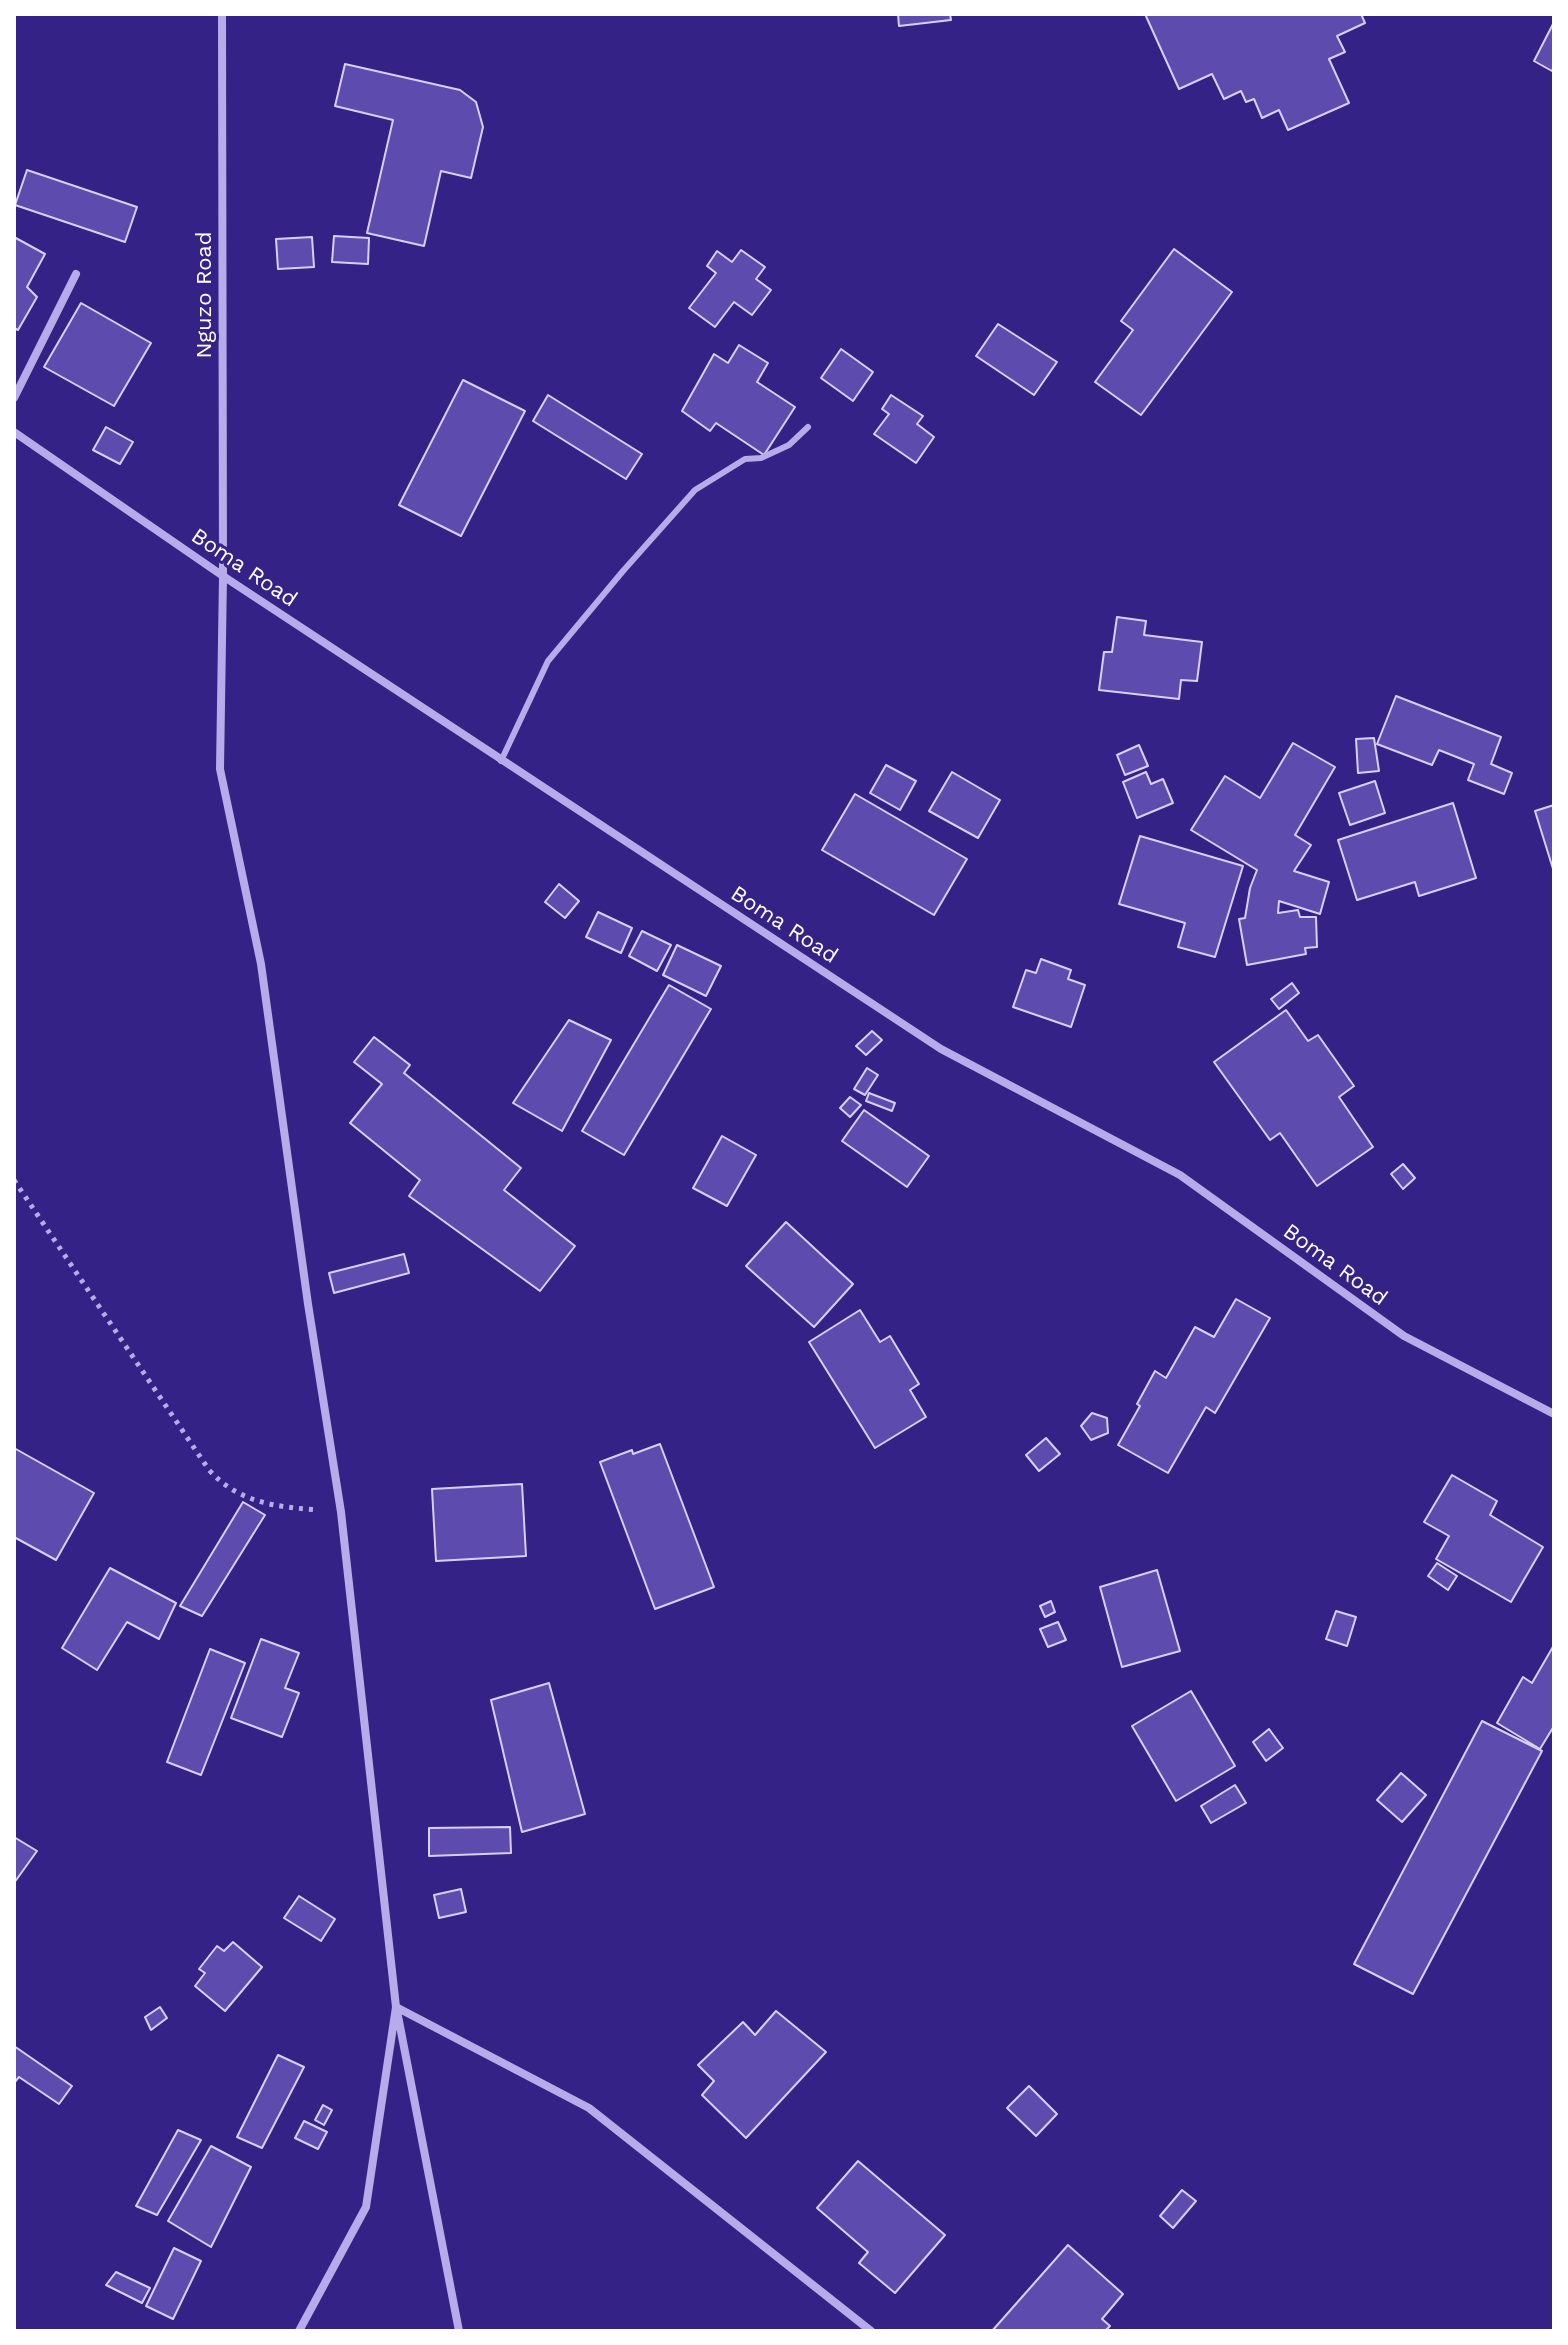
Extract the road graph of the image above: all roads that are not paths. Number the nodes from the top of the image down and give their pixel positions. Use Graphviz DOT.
graph roads {
  1 [pos="222,14"];
  2 [pos="76,274"];
  3 [pos="14,398"];
  4 [pos="808,427"];
  5 [pos="14,432"];
  6 [pos="223,576"];
  7 [pos="501,761"];
  8 [pos="1554,1414"];
  9 [pos="396,2007"];
  10 [pos="299,2331"];
  11 [pos="459,2331"];
  12 [pos="871,2331"];
  1 -- 6 [label="street, Nguzo Road"];
  2 -- 3 [label="street"];
  4 -- 7 [label="lane"];
  5 -- 6 [label="street, Boma Road"];
  6 -- 7 [label="street, Boma Road"];
  6 -- 9 [label="street, Nguzo Road"];
  7 -- 8 [label="street, Boma Road"];
  9 -- 10 [label="street"];
  9 -- 11 [label="street"];
  9 -- 12 [label="street"];
}
